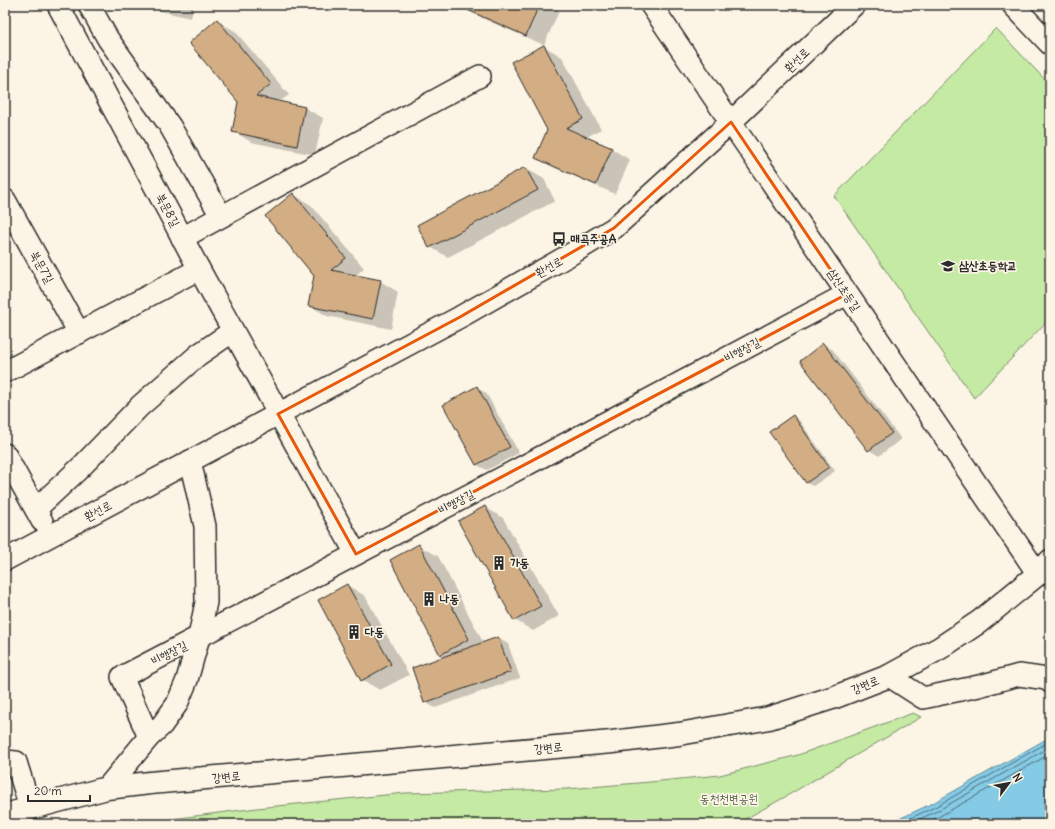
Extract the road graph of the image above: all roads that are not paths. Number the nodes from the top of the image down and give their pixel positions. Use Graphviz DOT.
graph roads {
  1 [pos="58,5"];
  2 [pos="89,5"];
  3 [pos="651,5"];
  4 [pos="854,5"];
  5 [pos="1013,5"];
  6 [pos="1050,44"];
  7 [pos="480,76"];
  8 [pos="731,122"];
  9 [pos="5,200"];
  10 [pos="221,216"];
  11 [pos="182,238"];
  12 [pos="199,269"];
  13 [pos="847,294"];
  14 [pos="233,330"];
  15 [pos="79,333"];
  16 [pos="5,372"];
  17 [pos="278,414"];
  18 [pos="5,454"];
  19 [pos="190,461"];
  20 [pos="36,509"];
  21 [pos="50,536"];
  22 [pos="356,554"];
  23 [pos="5,560"];
  24 [pos="1044,568"];
  25 [pos="199,637"];
  26 [pos="889,676"];
  27 [pos="1048,681"];
  28 [pos="149,737"];
  29 [pos="5,761"];
  30 [pos="107,788"];
  31 [pos="30,808"];
  32 [pos="5,815"];
  1 -- 11 [label="street, 북문8길"];
  2 -- 10 [label="street"];
  3 -- 8 [label="street, 삼산초등길"];
  4 -- 8 [label="street, 환선로"];
  5 -- 6 [label="street"];
  7 -- 10 [label="street"];
  8 -- 13 [label="street, 삼산초등길"];
  8 -- 17 [label="street, 환선로"];
  9 -- 15 [label="street, 북문7길"];
  10 -- 11 [label="street"];
  11 -- 12 [label="street, 북문8길"];
  12 -- 14 [label="street, 북문8길"];
  12 -- 15 [label="street"];
  13 -- 22 [label="street, 비행장길"];
  13 -- 24 [label="street, 삼산초등길"];
  14 -- 17 [label="street, 북문8길"];
  14 -- 20 [label="street"];
  15 -- 16 [label="street"];
  17 -- 19 [label="street, 환선로"];
  17 -- 22 [label="street"];
  18 -- 20 [label="street"];
  19 -- 21 [label="street, 환선로"];
  19 -- 25 [label="street"];
  20 -- 21 [label="street"];
  21 -- 23 [label="street, 환선로"];
  22 -- 25 [label="street, 비행장길"];
  24 -- 26 [label="main road, 강변로"];
  25 -- 28 [label="street"];
  25 -- 28 [label="street, 비행장길"];
  26 -- 27 [label="street"];
  26 -- 30 [label="main road, 강변로"];
  28 -- 30 [label="street"];
  29 -- 31 [label="street"];
  30 -- 31 [label="main road, 강변로"];
  31 -- 32 [label="main road, 강변로"];
}
